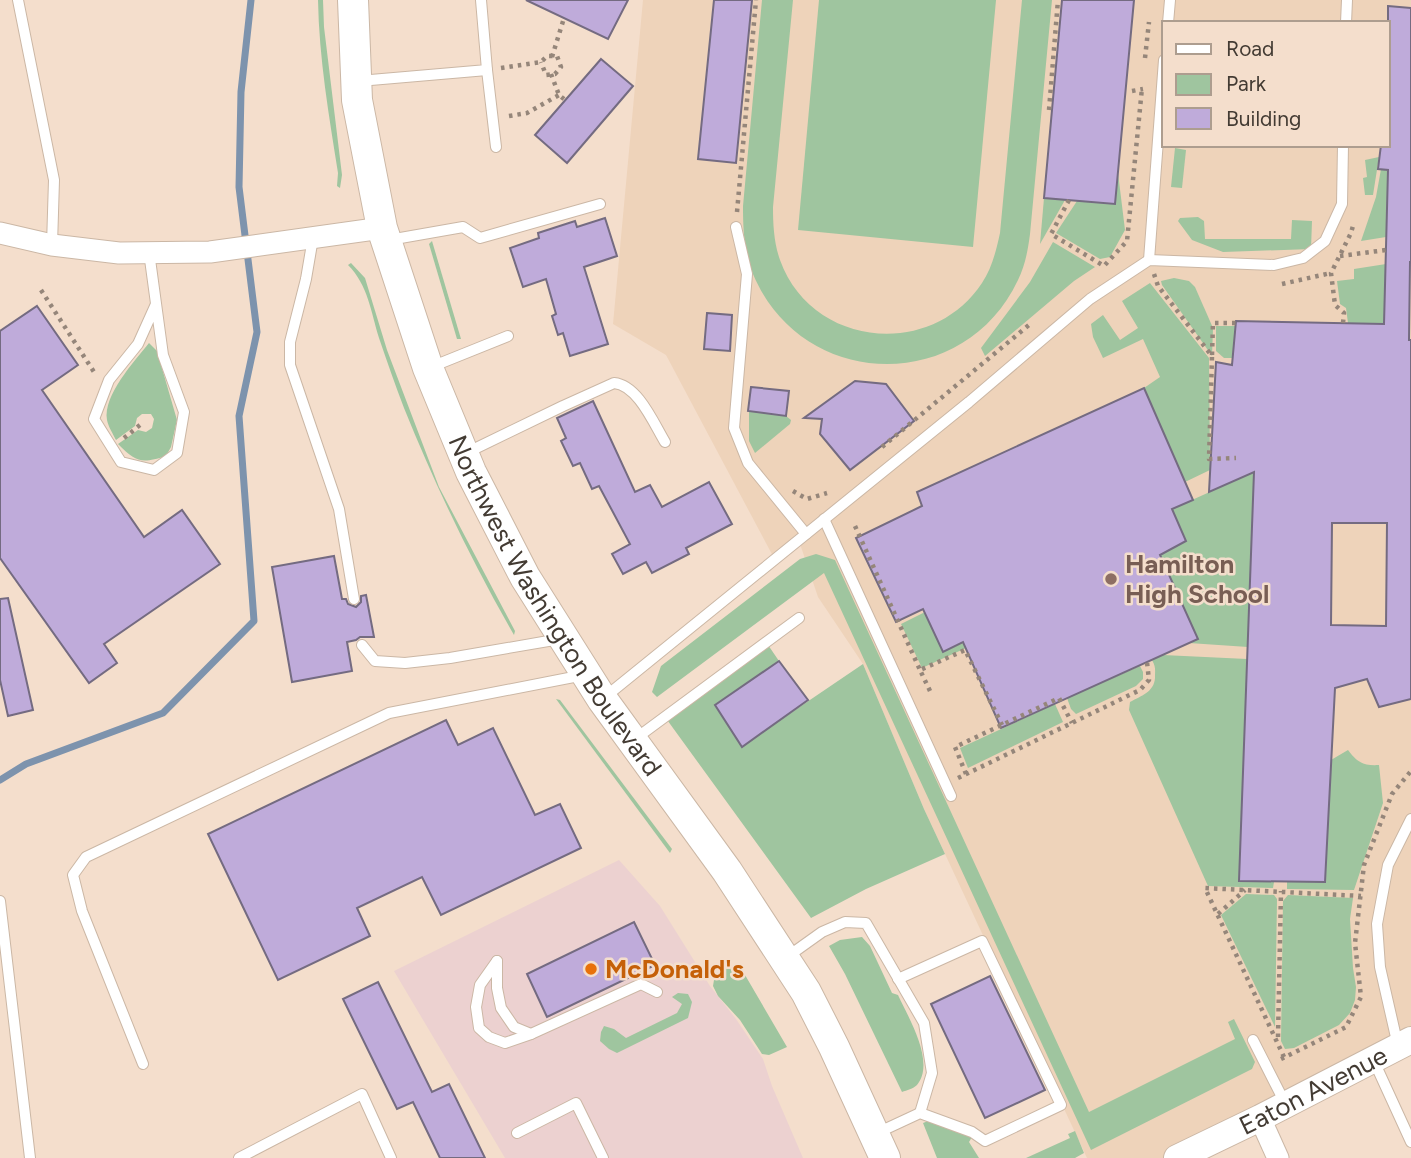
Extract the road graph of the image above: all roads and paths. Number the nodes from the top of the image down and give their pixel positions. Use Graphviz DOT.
graph roads {
  1 [pos="18,0"];
  2 [pos="353,0"];
  3 [pos="481,0"];
  4 [pos="756,0"];
  5 [pos="1058,0"];
  6 [pos="1170,0"];
  7 [pos="1347,0"];
  8 [pos="1150,13"];
  9 [pos="564,18"];
  10 [pos="1168,21"];
  11 [pos="1346,21"];
  12 [pos="552,57"];
  13 [pos="541,62"];
  14 [pos="1145,64"];
  15 [pos="487,70"];
  16 [pos="551,74"];
  17 [pos="1144,76"];
  18 [pos="356,81"];
  19 [pos="1162,87"];
  20 [pos="559,95"];
  21 [pos="564,99"];
  22 [pos="1049,110"];
  23 [pos="493,119"];
  24 [pos="496,147"];
  25 [pos="1343,147"];
  26 [pos="1069,200"];
  27 [pos="600,204"];
  28 [pos="736,227"];
  29 [pos="0,233"];
  30 [pos="385,234"];
  31 [pos="313,238"];
  32 [pos="52,245"];
  33 [pos="1386,250"];
  34 [pos="149,252"];
  35 [pos="1339,257"];
  36 [pos="1149,260"];
  37 [pos="1331,273"];
  38 [pos="1282,284"];
  39 [pos="41,290"];
  40 [pos="156,304"];
  41 [pos="1236,323"];
  42 [pos="1029,325"];
  43 [pos="508,336"];
  44 [pos="1212,356"];
  45 [pos="92,368"];
  46 [pos="428,368"];
  47 [pos="665,442"];
  48 [pos="880,449"];
  49 [pos="464,454"];
  50 [pos="1236,458"];
  51 [pos="837,485"];
  52 [pos="785,486"];
  53 [pos="824,519"];
  54 [pos="855,526"];
  55 [pos="806,534"];
  56 [pos="354,599"];
  57 [pos="799,618"];
  58 [pos="564,638"];
  59 [pos="362,645"];
  60 [pos="1147,662"];
  61 [pos="920,670"];
  62 [pos="587,674"];
  63 [pos="930,691"];
  64 [pos="603,699"];
  65 [pos="1072,723"];
  66 [pos="1002,725"];
  67 [pos="633,741"];
  68 [pos="1411,771"];
  69 [pos="966,774"];
  70 [pos="946,784"];
  71 [pos="951,796"];
  72 [pos="1411,819"];
  73 [pos="1245,890"];
  74 [pos="1281,891"];
  75 [pos="1361,895"];
  76 [pos="0,901"];
  77 [pos="1217,914"];
  78 [pos="784,959"];
  79 [pos="900,981"];
  80 [pos="657,992"];
  81 [pos="531,1034"];
  82 [pos="1253,1040"];
  83 [pos="1278,1041"];
  84 [pos="1404,1043"];
  85 [pos="1284,1057"];
  86 [pos="1373,1059"];
  87 [pos="143,1064"];
  88 [pos="1266,1066"];
  89 [pos="1286,1104"];
  90 [pos="920,1113"];
  91 [pos="1260,1118"];
  92 [pos="517,1133"];
  93 [pos="1411,1142"];
  94 [pos="878,1151"];
  95 [pos="243,1157"];
  96 [pos="30,1158"];
  97 [pos="391,1158"];
  98 [pos="603,1158"];
  99 [pos="1177,1158"];
  100 [pos="1278,1158"];
  1 -- 32 [label="lane"];
  2 -- 18 [label="main road, Northwest Washington Boulevard"];
  3 -- 15 [label="lane"];
  4 -- 28 [label="path"];
  5 -- 22 [label="path"];
  6 -- 10 [label="lane"];
  7 -- 11 [label="lane"];
  8 -- 14 [label="path"];
  9 -- 12 [label="path"];
  12 -- 13 [label="path"];
  12 -- 16 [label="path"];
  13 -- 15 [label="path"];
  13 -- 16 [label="path"];
  15 -- 18 [label="lane"];
  15 -- 23 [label="lane"];
  16 -- 20 [label="path"];
  17 -- 26 [label="path"];
  18 -- 30 [label="main road, Northwest Washington Boulevard"];
  19 -- 36 [label="lane"];
  20 -- 21 [label="path"];
  20 -- 23 [label="path"];
  23 -- 24 [label="lane"];
  25 -- 36 [label="lane"];
  27 -- 30 [label="lane"];
  28 -- 55 [label="lane"];
  29 -- 32 [label="street"];
  30 -- 31 [label="street"];
  30 -- 46 [label="main road, Northwest Washington Boulevard"];
  31 -- 34 [label="street"];
  31 -- 56 [label="lane"];
  32 -- 34 [label="street"];
  33 -- 35 [label="path"];
  34 -- 40 [label="lane"];
  36 -- 44 [label="path"];
  36 -- 53 [label="lane"];
  37 -- 38 [label="path"];
  39 -- 45 [label="path"];
  40 -- 40 [label="lane"];
  41 -- 44 [label="path"];
  42 -- 48 [label="path"];
  43 -- 46 [label="lane"];
  44 -- 50 [label="path"];
  46 -- 49 [label="main road, Northwest Washington Boulevard"];
  47 -- 49 [label="lane"];
  49 -- 58 [label="main road, Northwest Washington Boulevard"];
  51 -- 52 [label="path"];
  53 -- 55 [label="lane"];
  53 -- 70 [label="lane"];
  54 -- 61 [label="path"];
  55 -- 64 [label="lane"];
  57 -- 67 [label="lane"];
  58 -- 59 [label="lane"];
  58 -- 62 [label="main road, Northwest Washington Boulevard"];
  60 -- 65 [label="path"];
  61 -- 63 [label="path"];
  61 -- 66 [label="path"];
  62 -- 64 [label="main road, Northwest Washington Boulevard"];
  62 -- 87 [label="lane"];
  64 -- 67 [label="main road, Northwest Washington Boulevard"];
  65 -- 66 [label="path"];
  65 -- 69 [label="path"];
  66 -- 69 [label="path"];
  67 -- 78 [label="main road, Northwest Washington Boulevard"];
  68 -- 75 [label="path"];
  69 -- 70 [label="path"];
  70 -- 71 [label="lane"];
  72 -- 84 [label="lane"];
  73 -- 74 [label="path"];
  73 -- 77 [label="path"];
  73 -- 77 [label="path"];
  74 -- 75 [label="path"];
  74 -- 83 [label="path"];
  75 -- 85 [label="path"];
  76 -- 96 [label="lane"];
  77 -- 83 [label="path"];
  78 -- 79 [label="lane"];
  78 -- 94 [label="main road, Northwest Washington Boulevard"];
  79 -- 90 [label="lane"];
  79 -- 90 [label="lane"];
  80 -- 81 [label="lane"];
  81 -- 81 [label="lane"];
  82 -- 88 [label="lane"];
  83 -- 85 [label="path"];
  84 -- 86 [label="street, Eaton Avenue"];
  85 -- 88 [label="path"];
  86 -- 89 [label="street, Eaton Avenue"];
  86 -- 93 [label="lane"];
  88 -- 89 [label="lane"];
  89 -- 91 [label="street, Eaton Avenue"];
  90 -- 94 [label="lane"];
  91 -- 99 [label="street, Eaton Avenue"];
  91 -- 100 [label="street"];
  92 -- 98 [label="lane"];
  95 -- 97 [label="lane"];
}
